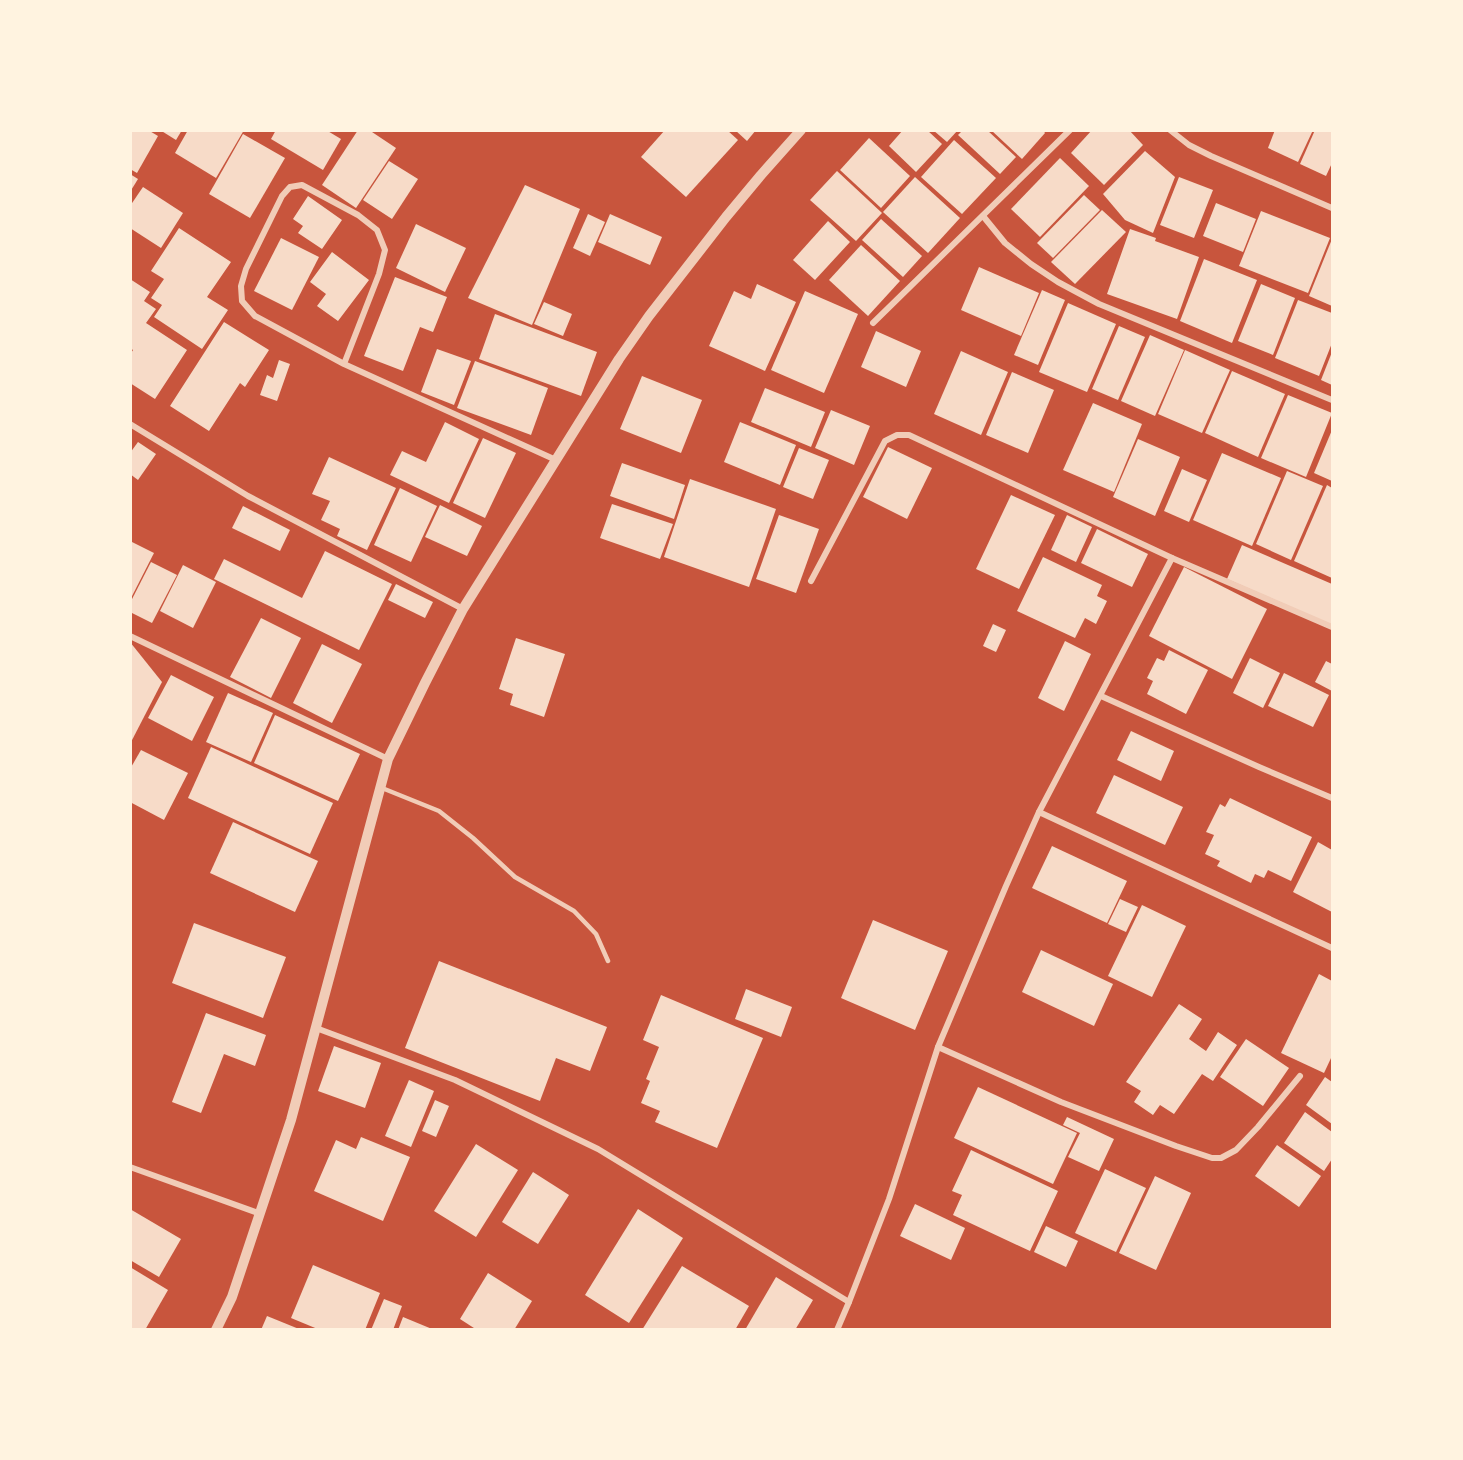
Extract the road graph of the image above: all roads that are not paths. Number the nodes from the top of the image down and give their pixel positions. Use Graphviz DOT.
graph roads {
  1 [pos="801,130"];
  2 [pos="1070,130"];
  3 [pos="1170,130"];
  4 [pos="1332,208"];
  5 [pos="983,216"];
  6 [pos="873,323"];
  7 [pos="344,364"];
  8 [pos="1332,400"];
  9 [pos="130,424"];
  10 [pos="556,459"];
  11 [pos="1172,558"];
  12 [pos="812,581"];
  13 [pos="463,609"];
  14 [pos="1332,627"];
  15 [pos="130,636"];
  16 [pos="1101,696"];
  17 [pos="388,759"];
  18 [pos="380,787"];
  19 [pos="1332,798"];
  20 [pos="1039,812"];
  21 [pos="1332,948"];
  22 [pos="608,961"];
  23 [pos="316,1028"];
  24 [pos="938,1047"];
  25 [pos="1300,1076"];
  26 [pos="130,1167"];
  27 [pos="261,1214"];
  28 [pos="849,1302"];
  29 [pos="216,1329"];
  30 [pos="837,1329"];
  1 -- 10 [label="street"];
  2 -- 5 [label="street"];
  3 -- 4 [label="street"];
  5 -- 6 [label="street"];
  5 -- 8 [label="street"];
  7 -- 7 [label="street"];
  7 -- 10 [label="street"];
  9 -- 13 [label="street"];
  10 -- 13 [label="street"];
  11 -- 12 [label="street"];
  11 -- 14 [label="street"];
  11 -- 16 [label="street"];
  13 -- 17 [label="street"];
  15 -- 17 [label="street"];
  16 -- 19 [label="street"];
  16 -- 20 [label="street"];
  17 -- 18 [label="street"];
  18 -- 22 [label="lane"];
  18 -- 23 [label="street"];
  20 -- 21 [label="street"];
  20 -- 24 [label="street"];
  23 -- 27 [label="street"];
  23 -- 28 [label="street"];
  24 -- 25 [label="street"];
  24 -- 28 [label="street"];
  26 -- 27 [label="street"];
  27 -- 29 [label="street"];
  28 -- 30 [label="street"];
}
